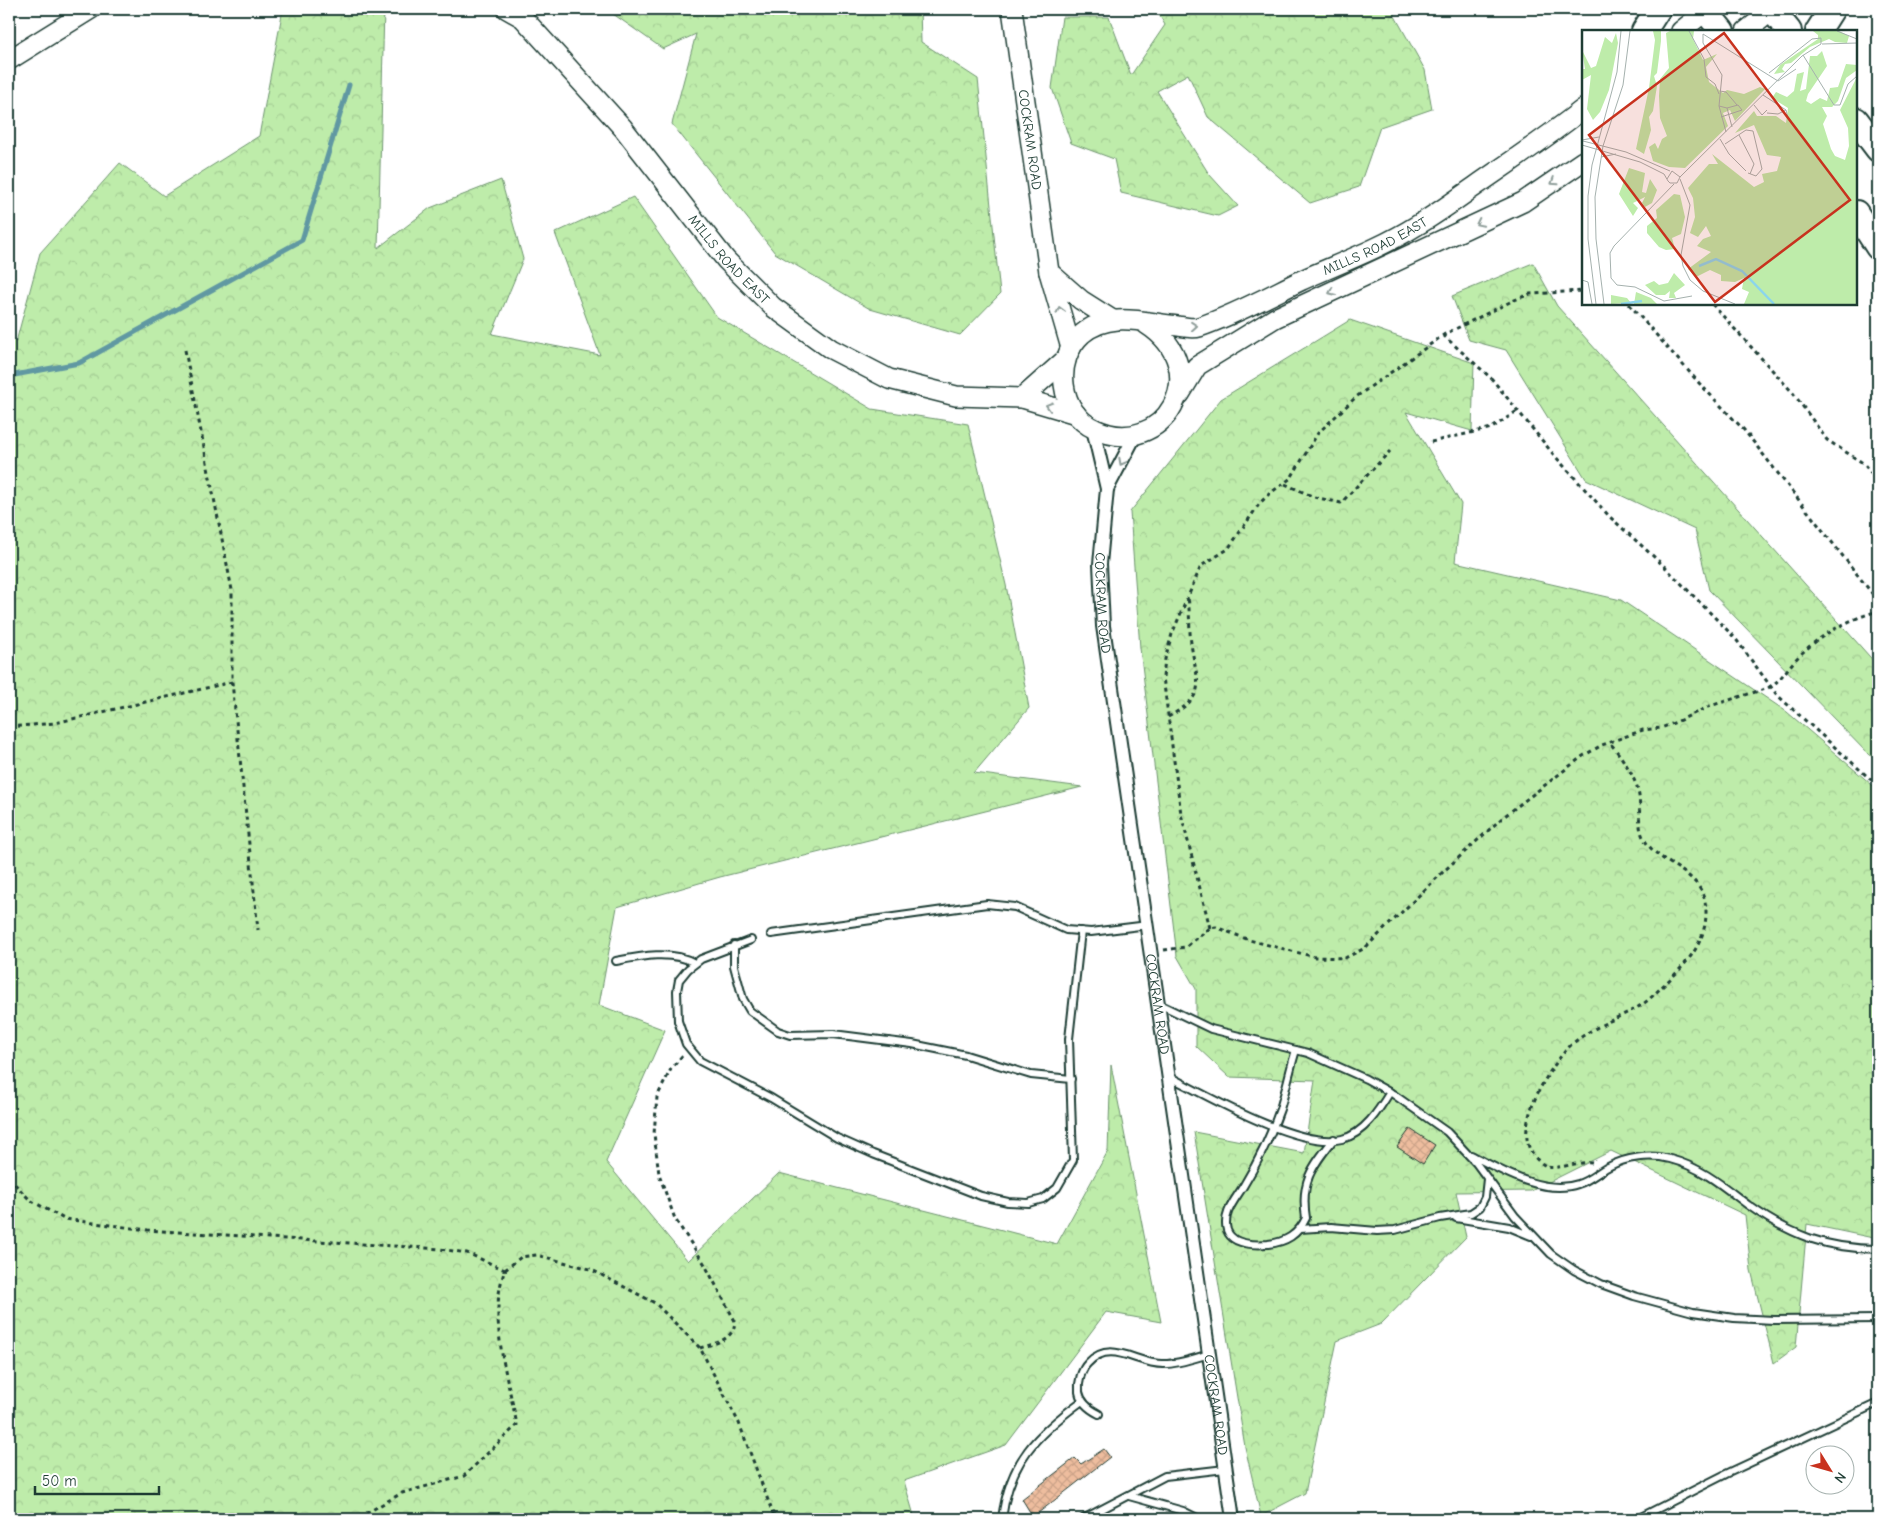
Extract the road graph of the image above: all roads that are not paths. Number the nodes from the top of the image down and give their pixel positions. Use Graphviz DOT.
graph roads {
  1 [pos="91,9"];
  2 [pos="507,9"];
  3 [pos="1012,9"];
  4 [pos="1658,9"];
  5 [pos="1706,9"];
  6 [pos="1772,9"];
  7 [pos="1832,9"];
  8 [pos="1645,30"];
  9 [pos="1681,30"];
  10 [pos="1721,30"];
  11 [pos="1747,30"];
  12 [pos="1788,30"];
  13 [pos="1819,30"];
  14 [pos="9,60"];
  15 [pos="1582,110"];
  16 [pos="1857,121"];
  17 [pos="1878,149"];
  18 [pos="1582,162"];
  19 [pos="1857,215"];
  20 [pos="1878,247"];
  21 [pos="1050,272"];
  22 [pos="1111,319"];
  23 [pos="1146,324"];
  24 [pos="1068,353"];
  25 [pos="1022,398"];
  26 [pos="1174,403"];
  27 [pos="1076,414"];
  28 [pos="1093,429"];
  29 [pos="1136,434"];
  30 [pos="1107,489"];
  31 [pos="1148,925"];
  32 [pos="1080,931"];
  33 [pos="771,934"];
  34 [pos="751,940"];
  35 [pos="734,945"];
  36 [pos="616,960"];
  37 [pos="695,963"];
  38 [pos="1159,1004"];
  39 [pos="1296,1050"];
  40 [pos="1170,1077"];
  41 [pos="1071,1079"];
  42 [pos="1390,1092"];
  43 [pos="1272,1126"];
  44 [pos="1334,1140"];
  45 [pos="1468,1154"];
  46 [pos="1487,1179"];
  47 [pos="1455,1218"];
  48 [pos="1300,1229"];
  49 [pos="1534,1237"];
  50 [pos="1878,1249"];
  51 [pos="1878,1319"];
  52 [pos="1209,1354"];
  53 [pos="1082,1401"];
  54 [pos="1878,1403"];
  55 [pos="1099,1414"];
  56 [pos="1225,1469"];
  57 [pos="1129,1496"];
  58 [pos="1002,1519"];
  59 [pos="1083,1519"];
  60 [pos="1199,1519"];
  61 [pos="1232,1519"];
  62 [pos="1637,1519"];
  1 -- 14 [label="main road"];
  2 -- 25 [label="main road, MILLS ROAD EAST"];
  3 -- 21 [label="main road, COCKRAM ROAD"];
  4 -- 8 [label="highway"];
  5 -- 9 [label="main road"];
  5 -- 10 [label="highway"];
  6 -- 11 [label="main road"];
  6 -- 12 [label="highway"];
  7 -- 13 [label="highway"];
  23 -- 15 [label="main road, MILLS ROAD EAST, one-way"];
  16 -- 17 [label="highway"];
  18 -- 26 [label="main road, MILLS ROAD EAST, one-way"];
  19 -- 20 [label="highway"];
  21 -- 22 [label="main road"];
  24 -- 21 [label="main road, COCKRAM ROAD, one-way"];
  22 -- 23 [label="main road"];
  22 -- 24 [label="main road"];
  23 -- 26 [label="main road"];
  24 -- 25 [label="main road"];
  24 -- 27 [label="main road"];
  27 -- 25 [label="main road, MILLS ROAD EAST, one-way"];
  26 -- 29 [label="main road"];
  27 -- 28 [label="main road"];
  28 -- 29 [label="main road"];
  28 -- 30 [label="street, COCKRAM ROAD"];
  29 -- 30 [label="street, COCKRAM ROAD, one-way"];
  30 -- 31 [label="street, COCKRAM ROAD"];
  31 -- 32 [label="lane"];
  31 -- 38 [label="street, COCKRAM ROAD"];
  32 -- 33 [label="lane"];
  32 -- 41 [label="lane"];
  34 -- 35 [label="lane"];
  35 -- 37 [label="lane"];
  35 -- 41 [label="lane"];
  36 -- 37 [label="lane"];
  37 -- 41 [label="lane"];
  38 -- 39 [label="lane"];
  38 -- 40 [label="street, COCKRAM ROAD"];
  39 -- 42 [label="lane"];
  39 -- 43 [label="lane"];
  40 -- 43 [label="lane"];
  40 -- 52 [label="street, COCKRAM ROAD"];
  42 -- 44 [label="lane"];
  42 -- 45 [label="lane"];
  43 -- 44 [label="lane"];
  43 -- 48 [label="lane"];
  44 -- 48 [label="lane"];
  45 -- 46 [label="lane"];
  45 -- 50 [label="lane"];
  46 -- 47 [label="lane"];
  46 -- 49 [label="lane"];
  47 -- 48 [label="lane"];
  47 -- 49 [label="lane"];
  49 -- 51 [label="lane"];
  52 -- 53 [label="lane"];
  52 -- 56 [label="street, COCKRAM ROAD"];
  53 -- 55 [label="lane"];
  53 -- 58 [label="lane"];
  54 -- 62 [label="lane"];
  56 -- 57 [label="lane"];
  56 -- 61 [label="street, COCKRAM ROAD"];
  57 -- 59 [label="lane"];
  57 -- 60 [label="lane"];
}
